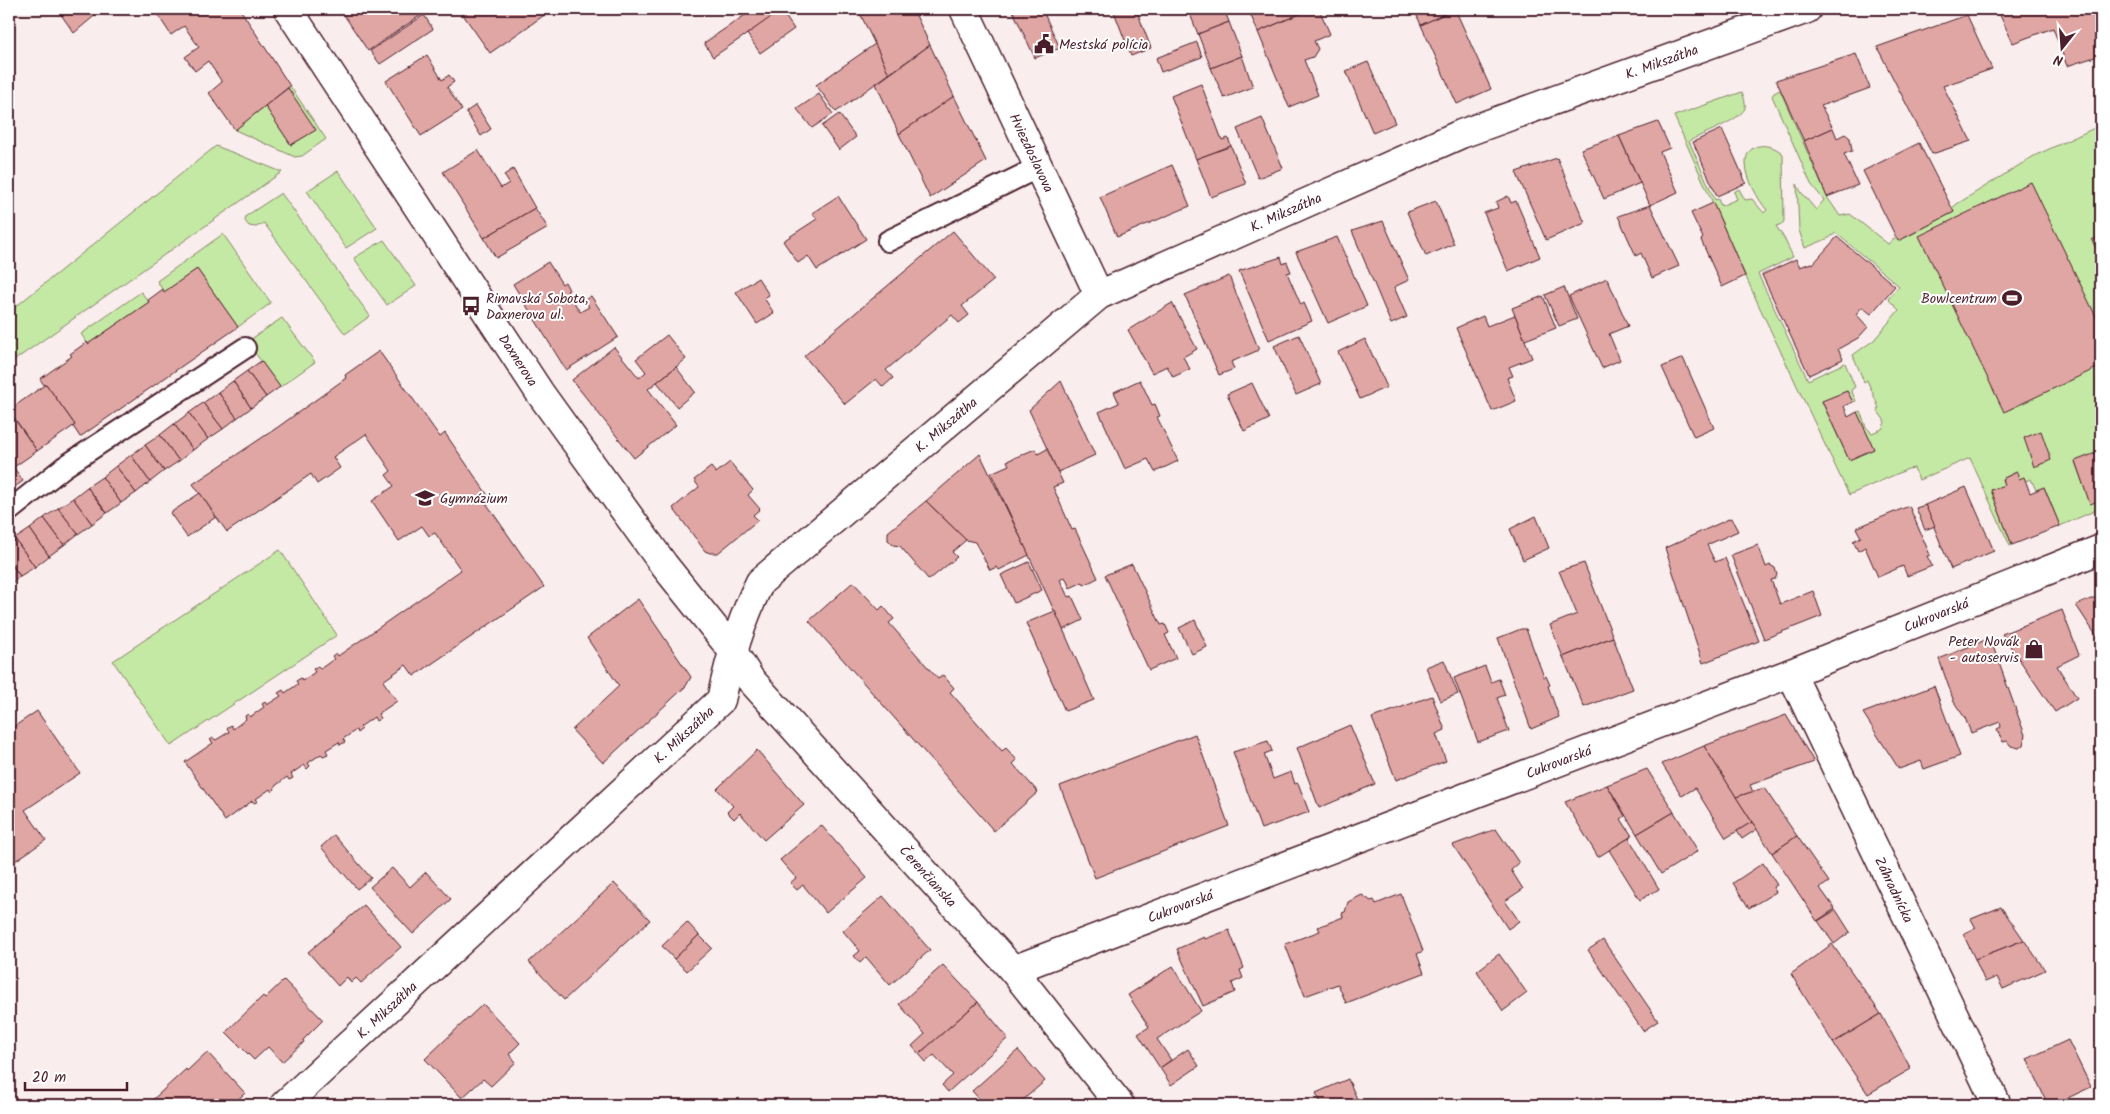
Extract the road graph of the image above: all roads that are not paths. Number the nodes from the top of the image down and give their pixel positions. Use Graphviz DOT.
graph roads {
  1 [pos="288,9"];
  2 [pos="964,9"];
  3 [pos="1808,9"];
  4 [pos="1039,167"];
  5 [pos="888,241"];
  6 [pos="1100,295"];
  7 [pos="245,348"];
  8 [pos="9,511"];
  9 [pos="2101,548"];
  10 [pos="732,650"];
  11 [pos="1792,673"];
  12 [pos="1013,970"];
  13 [pos="284,1105"];
  14 [pos="1120,1105"];
  15 [pos="1997,1105"];
  1 -- 10 [label="street, Daxnerova"];
  2 -- 4 [label="street, Hviezdoslavova"];
  3 -- 6 [label="street, K. Mikszátha"];
  4 -- 5 [label="lane"];
  4 -- 6 [label="street, Hviezdoslavova"];
  6 -- 10 [label="street, K. Mikszátha"];
  7 -- 8 [label="lane"];
  9 -- 11 [label="street, Cukrovarská"];
  10 -- 12 [label="street, Čerenčianska"];
  10 -- 13 [label="street, K. Mikszátha"];
  11 -- 12 [label="street, Cukrovarská"];
  11 -- 15 [label="street, Záhradnícka"];
  12 -- 14 [label="street, Čerenčianska"];
}
